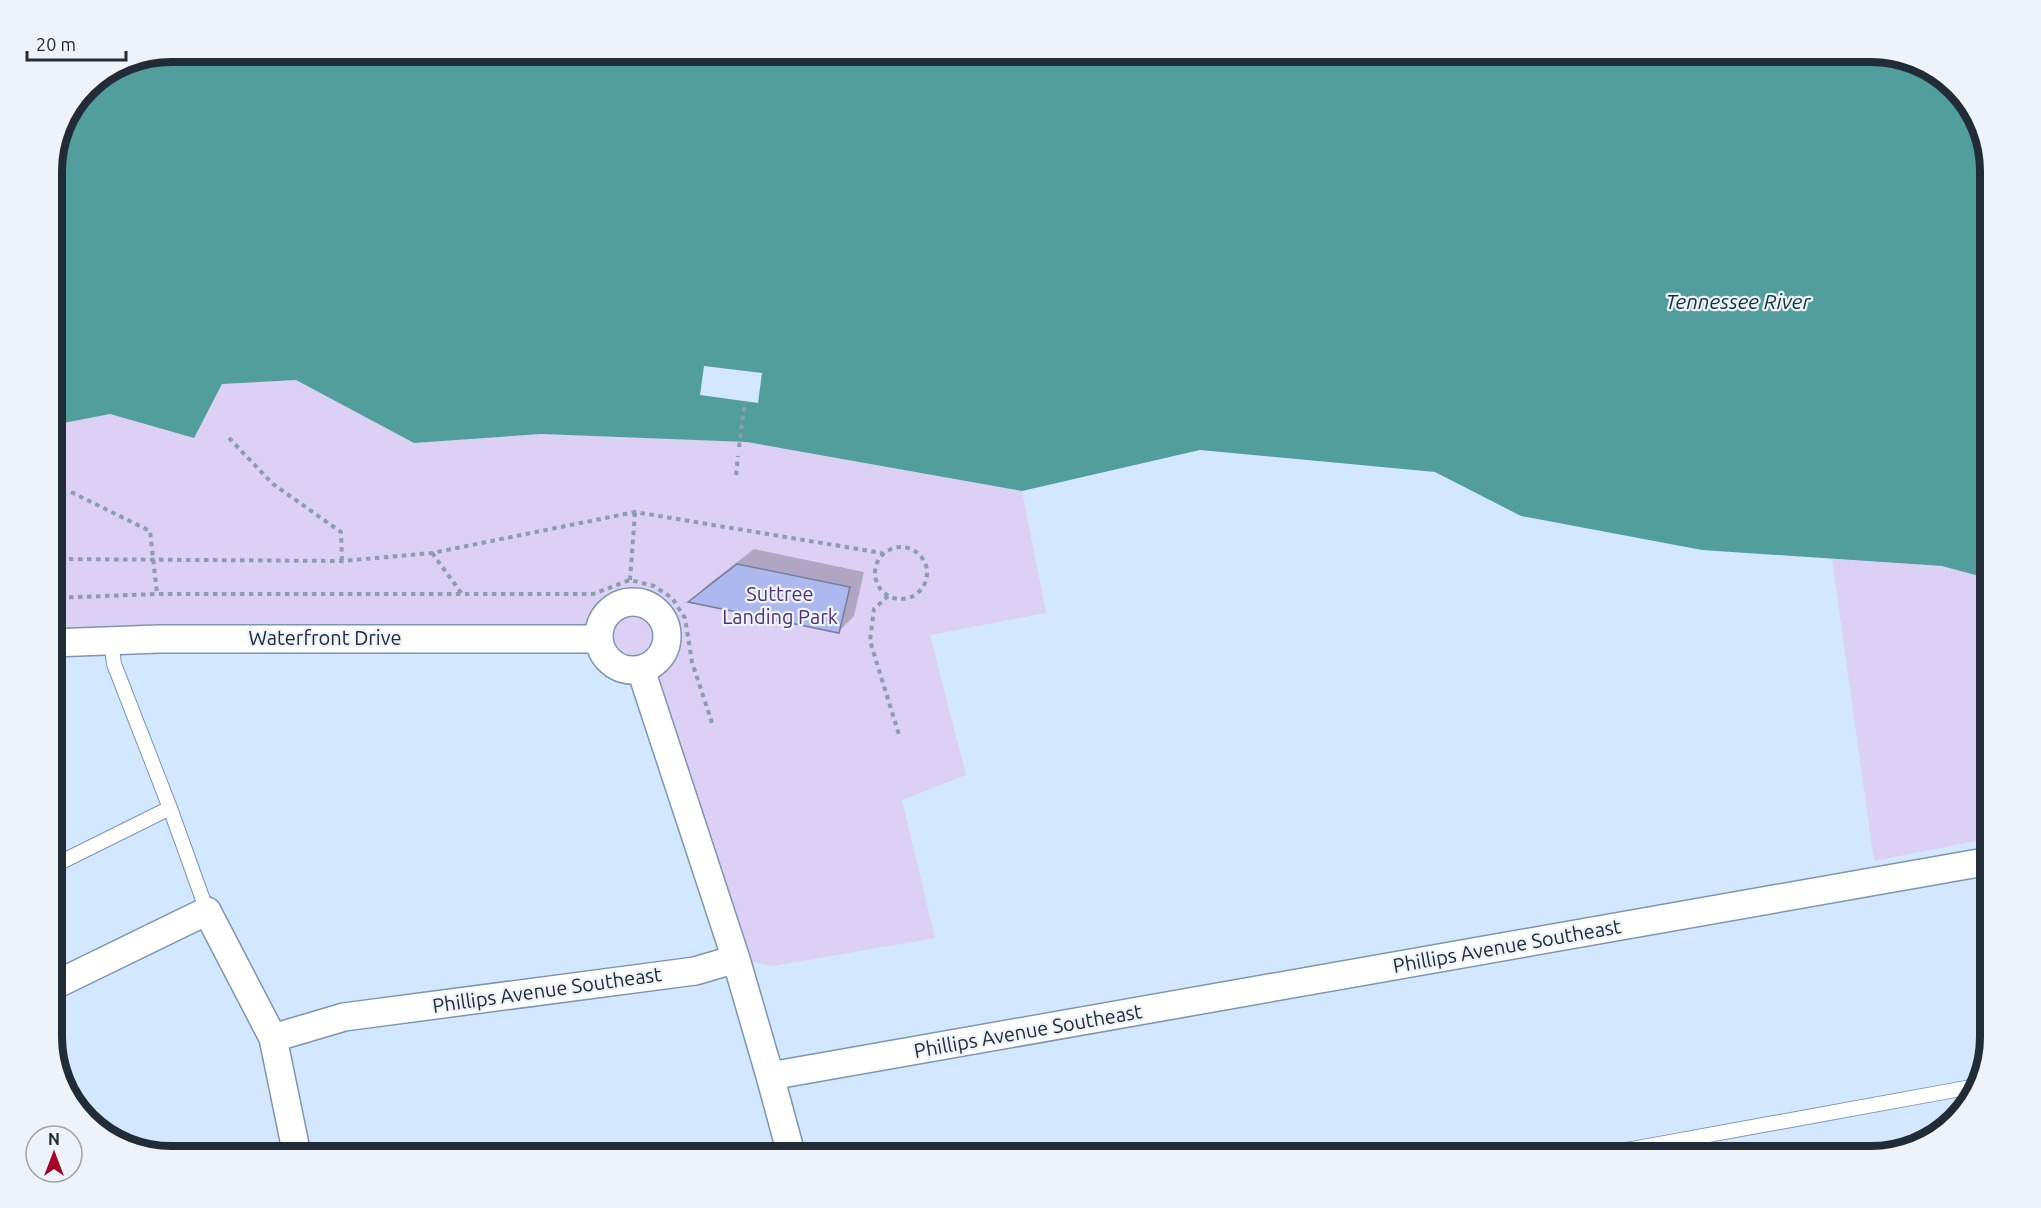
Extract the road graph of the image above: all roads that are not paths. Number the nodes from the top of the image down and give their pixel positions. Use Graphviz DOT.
graph roads {
  1 [pos="598,639"];
  2 [pos="111,640"];
  3 [pos="62,642"];
  4 [pos="641,670"];
  5 [pos="170,808"];
  6 [pos="62,862"];
  7 [pos="1980,863"];
  8 [pos="207,911"];
  9 [pos="736,959"];
  10 [pos="62,982"];
  11 [pos="273,1038"];
  12 [pos="770,1076"];
  13 [pos="1967,1088"];
  14 [pos="295,1146"];
  15 [pos="789,1146"];
  16 [pos="1648,1146"];
  1 -- 2 [label="street, Waterfront Drive"];
  1 -- 4 [label="street"];
  1 -- 4 [label="street"];
  2 -- 3 [label="street, Waterfront Drive"];
  2 -- 5 [label="lane"];
  4 -- 9 [label="street"];
  5 -- 6 [label="lane"];
  5 -- 8 [label="lane"];
  7 -- 12 [label="street, Phillips Avenue Southeast"];
  8 -- 10 [label="street"];
  8 -- 11 [label="street"];
  9 -- 11 [label="street, Phillips Avenue Southeast"];
  9 -- 12 [label="street"];
  11 -- 14 [label="street"];
  12 -- 15 [label="street"];
  13 -- 16 [label="lane"];
}
